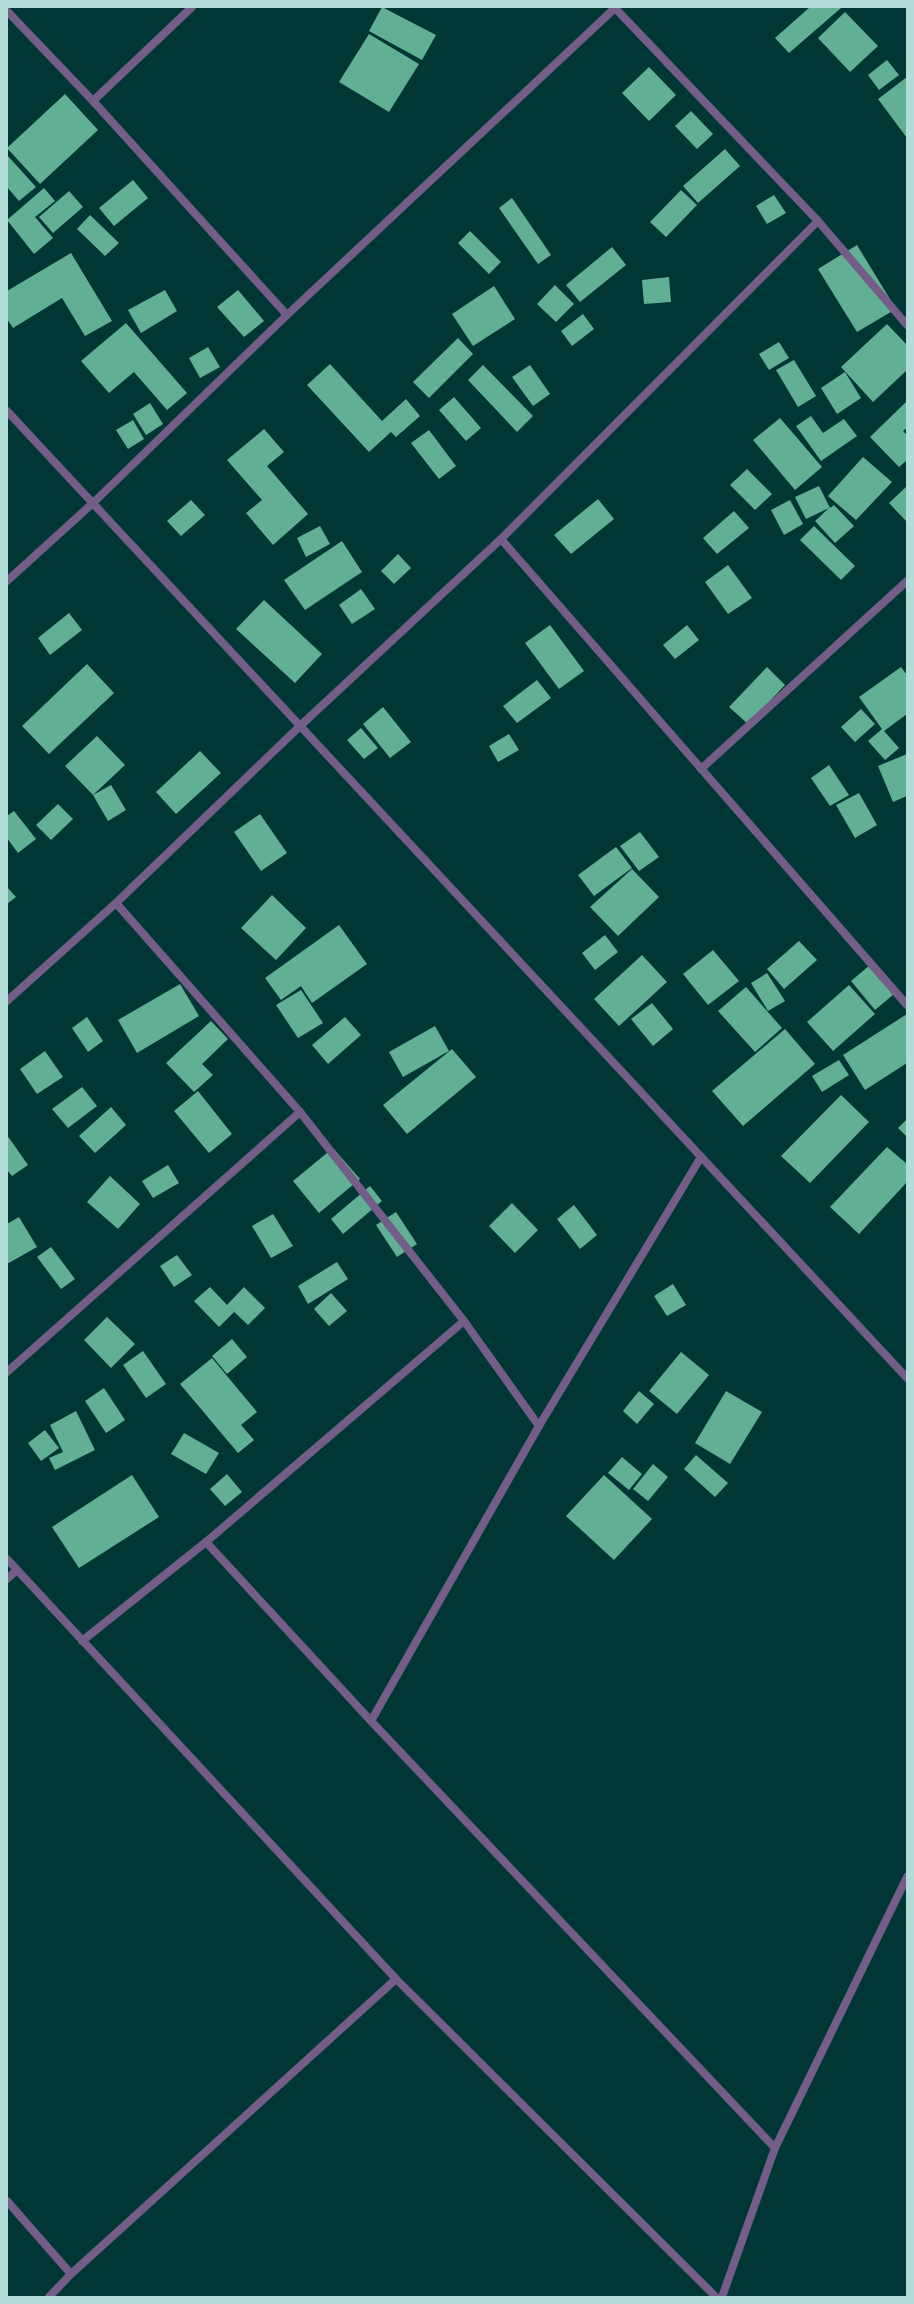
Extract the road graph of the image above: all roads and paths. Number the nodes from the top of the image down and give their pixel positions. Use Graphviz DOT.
graph roads {
  1 [pos="192,7"];
  2 [pos="615,8"];
  3 [pos="7,11"];
  4 [pos="93,101"];
  5 [pos="818,221"];
  6 [pos="287,314"];
  7 [pos="907,325"];
  8 [pos="7,411"];
  9 [pos="93,503"];
  10 [pos="501,539"];
  11 [pos="7,581"];
  12 [pos="907,581"];
  13 [pos="300,726"];
  14 [pos="701,769"];
  15 [pos="116,903"];
  16 [pos="7,1001"];
  17 [pos="907,1005"];
  18 [pos="300,1112"];
  19 [pos="701,1156"];
  20 [pos="464,1321"];
  21 [pos="7,1372"];
  22 [pos="907,1378"];
  23 [pos="539,1426"];
  24 [pos="206,1542"];
  25 [pos="7,1559"];
  26 [pos="17,1570"];
  27 [pos="7,1579"];
  28 [pos="82,1640"];
  29 [pos="371,1721"];
  30 [pos="907,1877"];
  31 [pos="396,1979"];
  32 [pos="775,2148"];
  33 [pos="7,2201"];
  34 [pos="72,2274"];
  35 [pos="49,2297"];
  36 [pos="716,2297"];
  37 [pos="722,2297"];
  1 -- 4 [label="street"];
  2 -- 5 [label="street"];
  2 -- 6 [label="street"];
  3 -- 4 [label="street"];
  4 -- 6 [label="street"];
  5 -- 7 [label="street"];
  5 -- 10 [label="street"];
  6 -- 9 [label="street"];
  8 -- 9 [label="street"];
  9 -- 11 [label="street"];
  9 -- 13 [label="street"];
  10 -- 13 [label="street"];
  10 -- 14 [label="street"];
  12 -- 14 [label="street"];
  13 -- 15 [label="street"];
  13 -- 19 [label="street"];
  14 -- 17 [label="street"];
  15 -- 16 [label="street"];
  15 -- 18 [label="street"];
  18 -- 20 [label="street"];
  18 -- 21 [label="street"];
  19 -- 22 [label="street"];
  19 -- 23 [label="street"];
  20 -- 23 [label="street"];
  20 -- 24 [label="street"];
  23 -- 29 [label="street"];
  24 -- 28 [label="street"];
  24 -- 29 [label="street"];
  25 -- 26 [label="street"];
  26 -- 27 [label="street"];
  26 -- 28 [label="street"];
  28 -- 31 [label="street"];
  29 -- 32 [label="street"];
  30 -- 32 [label="street"];
  31 -- 34 [label="street"];
  31 -- 36 [label="street"];
  32 -- 37 [label="street"];
  33 -- 34 [label="street"];
  34 -- 35 [label="street"];
}
